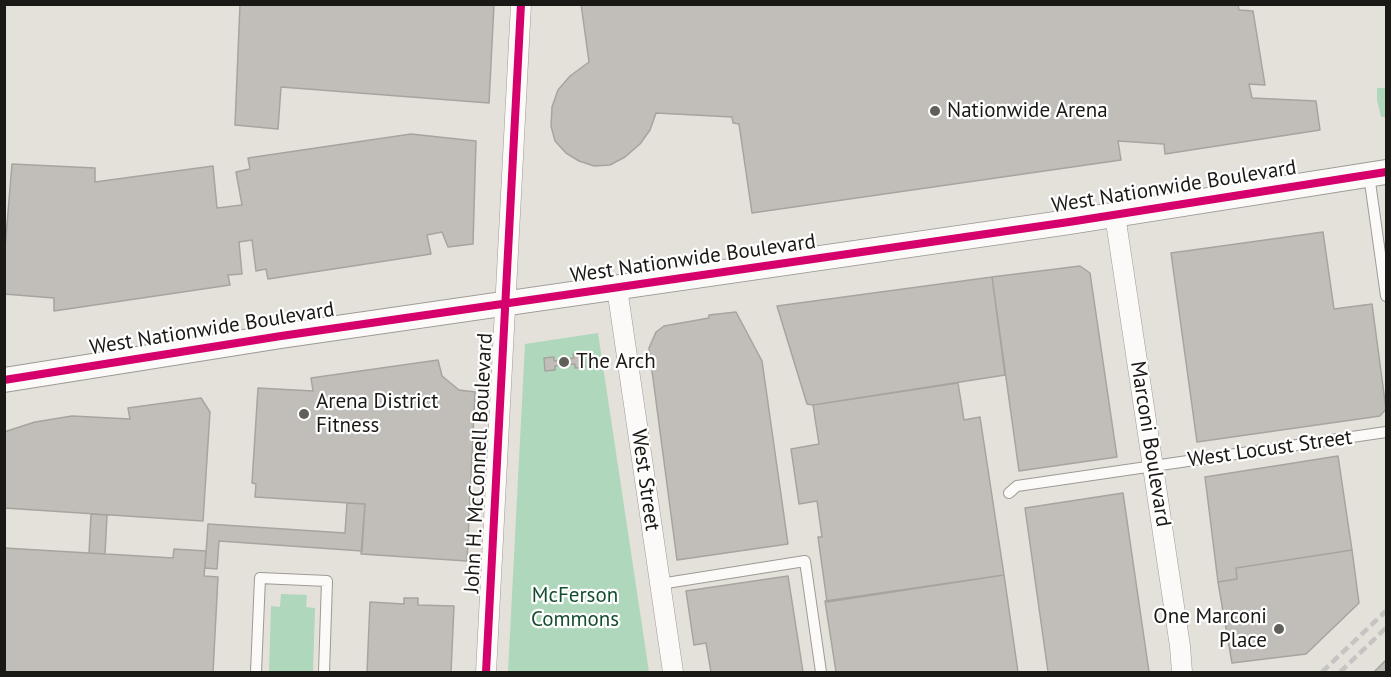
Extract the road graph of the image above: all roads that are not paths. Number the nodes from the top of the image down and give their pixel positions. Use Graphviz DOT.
graph roads {
  1 [pos="521,4"];
  2 [pos="1378,173"];
  3 [pos="1115,215"];
  4 [pos="617,288"];
  5 [pos="1386,296"];
  6 [pos="506,304"];
  7 [pos="4,380"];
  8 [pos="1386,432"];
  9 [pos="1153,466"];
  10 [pos="1010,493"];
  11 [pos="660,584"];
  12 [pos="256,672"];
  13 [pos="324,672"];
  14 [pos="486,672"];
  15 [pos="673,672"];
  16 [pos="821,672"];
  17 [pos="1182,672"];
  1 -- 6 [label="street, John H. McConnell Boulevard"];
  2 -- 3 [label="street, West Nationwide Boulevard"];
  2 -- 5 [label="lane"];
  3 -- 4 [label="street, West Nationwide Boulevard"];
  3 -- 9 [label="street, Marconi Boulevard"];
  4 -- 6 [label="street, West Nationwide Boulevard"];
  4 -- 11 [label="street, West Street"];
  6 -- 7 [label="street, West Nationwide Boulevard"];
  6 -- 14 [label="street, John H. McConnell Boulevard"];
  8 -- 9 [label="lane, West Locust Street"];
  9 -- 10 [label="lane, West Locust Street"];
  9 -- 17 [label="street, Marconi Boulevard"];
  11 -- 15 [label="street, West Street"];
  11 -- 16 [label="lane"];
  12 -- 13 [label="lane"];
}
